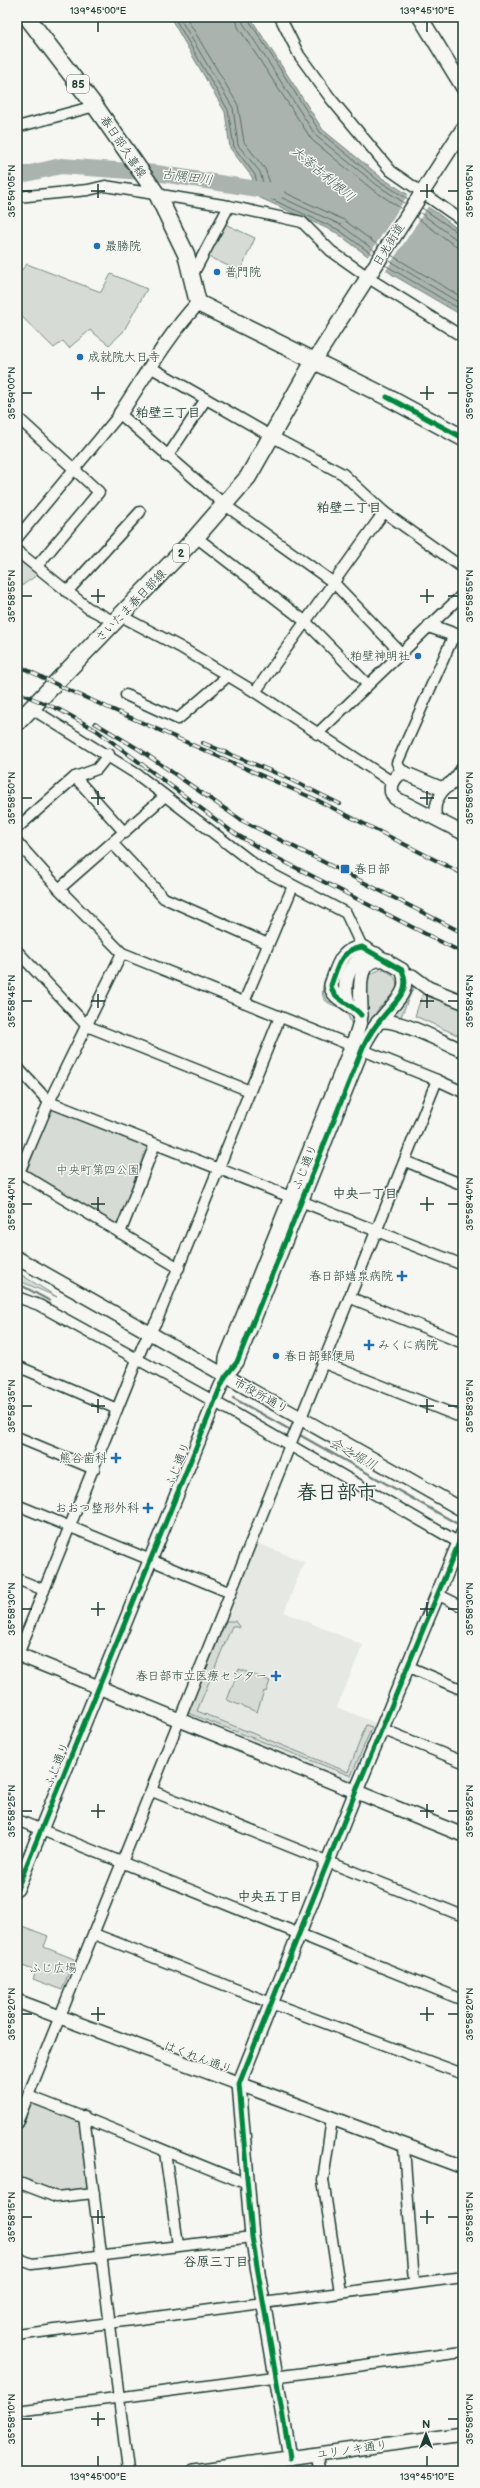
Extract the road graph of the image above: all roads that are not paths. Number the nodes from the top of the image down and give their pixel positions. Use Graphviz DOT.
graph roads {
  1 [pos="27,17"];
  2 [pos="280,17"];
  3 [pos="420,17"];
  4 [pos="462,83"];
  5 [pos="95,106"];
  6 [pos="17,126"];
  7 [pos="463,129"];
  8 [pos="155,192"];
  9 [pos="422,194"];
  10 [pos="17,197"];
  11 [pos="229,206"];
  12 [pos="463,221"];
  13 [pos="370,275"];
  14 [pos="192,276"];
  15 [pos="198,304"];
  16 [pos="463,337"];
  17 [pos="314,360"];
  18 [pos="150,366"];
  19 [pos="206,399"];
  20 [pos="120,414"];
  21 [pos="17,418"];
  22 [pos="271,436"];
  23 [pos="463,438"];
  24 [pos="167,457"];
  25 [pos="74,471"];
  26 [pos="225,505"];
  27 [pos="140,512"];
  28 [pos="384,512"];
  29 [pos="196,537"];
  30 [pos="17,538"];
  31 [pos="17,552"];
  32 [pos="37,566"];
  33 [pos="463,568"];
  34 [pos="334,583"];
  35 [pos="67,592"];
  36 [pos="463,594"];
  37 [pos="118,619"];
  38 [pos="306,622"];
  39 [pos="430,626"];
  40 [pos="458,637"];
  41 [pos="401,653"];
  42 [pos="228,676"];
  43 [pos="367,684"];
  44 [pos="255,692"];
  45 [pos="126,695"];
  46 [pos="32,709"];
  47 [pos="17,723"];
  48 [pos="317,734"];
  49 [pos="108,754"];
  50 [pos="463,769"];
  51 [pos="402,772"];
  52 [pos="75,777"];
  53 [pos="392,782"];
  54 [pos="446,788"];
  55 [pos="165,796"];
  56 [pos="437,820"];
  57 [pos="17,828"];
  58 [pos="125,833"];
  59 [pos="463,833"];
  60 [pos="17,842"];
  61 [pos="113,844"];
  62 [pos="292,886"];
  63 [pos="59,889"];
  64 [pos="268,944"];
  65 [pos="362,947"];
  66 [pos="17,951"];
  67 [pos="122,952"];
  68 [pos="382,957"];
  69 [pos="405,976"];
  70 [pos="244,1002"];
  71 [pos="463,1002"];
  72 [pos="348,1003"];
  73 [pos="361,1015"];
  74 [pos="280,1017"];
  75 [pos="378,1022"];
  76 [pos="87,1026"];
  77 [pos="357,1048"];
  78 [pos="463,1049"];
  79 [pos="17,1067"];
  80 [pos="437,1080"];
  81 [pos="250,1091"];
  82 [pos="463,1092"];
  83 [pos="50,1102"];
  84 [pos="155,1144"];
  85 [pos="405,1161"];
  86 [pos="218,1169"];
  87 [pos="18,1174"];
  88 [pos="463,1185"];
  89 [pos="296,1200"];
  90 [pos="376,1232"];
  91 [pos="120,1233"];
  92 [pos="17,1258"];
  93 [pos="463,1265"];
  94 [pos="179,1268"];
  95 [pos="17,1297"];
  96 [pos="351,1298"];
  97 [pos="146,1339"];
  98 [pos="463,1343"];
  99 [pos="138,1357"];
  100 [pos="324,1363"];
  101 [pos="17,1366"];
  102 [pos="224,1380"];
  103 [pos="215,1400"];
  104 [pos="117,1408"];
  105 [pos="463,1418"];
  106 [pos="301,1422"];
  107 [pos="17,1437"];
  108 [pos="291,1444"];
  109 [pos="94,1469"];
  110 [pos="17,1505"];
  111 [pos="463,1510"];
  112 [pos="69,1527"];
  113 [pos="461,1539"];
  114 [pos="151,1560"];
  115 [pos="17,1579"];
  116 [pos="44,1590"];
  117 [pos="231,1593"];
  118 [pos="437,1594"];
  119 [pos="463,1607"];
  120 [pos="17,1655"];
  121 [pos="407,1666"];
  122 [pos="99,1687"];
  123 [pos="463,1690"];
  124 [pos="180,1719"];
  125 [pos="382,1729"];
  126 [pos="463,1762"];
  127 [pos="152,1791"];
  128 [pos="356,1791"];
  129 [pos="17,1820"];
  130 [pos="41,1830"];
  131 [pos="463,1835"];
  132 [pos="328,1861"];
  133 [pos="123,1864"];
  134 [pos="17,1889"];
  135 [pos="463,1916"];
  136 [pos="94,1934"];
  137 [pos="299,1934"];
  138 [pos="463,2000"];
  139 [pos="17,2001"];
  140 [pos="271,2003"];
  141 [pos="60,2018"];
  142 [pos="463,2074"];
  143 [pos="239,2084"];
  144 [pos="28,2096"];
  145 [pos="84,2116"];
  146 [pos="332,2119"];
  147 [pos="17,2123"];
  148 [pos="404,2147"];
  149 [pos="165,2152"];
  150 [pos="463,2167"];
  151 [pos="17,2182"];
  152 [pos="246,2183"];
  153 [pos="94,2193"];
  154 [pos="252,2238"];
  155 [pos="178,2245"];
  156 [pos="102,2255"];
  157 [pos="17,2258"];
  158 [pos="463,2277"];
  159 [pos="414,2282"];
  160 [pos="340,2292"];
  161 [pos="265,2305"];
  162 [pos="109,2323"];
  163 [pos="17,2336"];
  164 [pos="463,2352"];
  165 [pos="276,2376"];
  166 [pos="118,2398"];
  167 [pos="17,2410"];
  168 [pos="463,2434"];
  169 [pos="317,2454"];
  170 [pos="290,2458"];
  171 [pos="128,2471"];
  172 [pos="194,2471"];
  173 [pos="319,2471"];
  1 -- 5 [label="main road, 春日部久喜線 / 85"];
  2 -- 9 [label="street"];
  3 -- 4 [label="main road"];
  5 -- 6 [label="street"];
  5 -- 8 [label="main road, 春日部久喜線 / 85"];
  7 -- 9 [label="main road, 日光街道"];
  8 -- 10 [label="street"];
  8 -- 11 [label="street"];
  8 -- 14 [label="main road, 春日部久喜線 / 85"];
  9 -- 12 [label="street"];
  9 -- 13 [label="main road, 日光街道"];
  11 -- 13 [label="street"];
  11 -- 14 [label="street"];
  13 -- 16 [label="street"];
  13 -- 17 [label="main road, 日光街道"];
  14 -- 15 [label="main road, 春日部久喜線 / 85"];
  15 -- 17 [label="main road"];
  15 -- 18 [label="street"];
  17 -- 22 [label="main road, さいたま春日部線 / 2"];
  17 -- 23 [label="main road"];
  18 -- 19 [label="street"];
  18 -- 20 [label="street"];
  19 -- 22 [label="street"];
  19 -- 24 [label="street"];
  20 -- 24 [label="street"];
  20 -- 25 [label="street"];
  21 -- 25 [label="street"];
  22 -- 26 [label="main road, さいたま春日部線 / 2"];
  22 -- 28 [label="street"];
  24 -- 26 [label="street"];
  25 -- 30 [label="street"];
  25 -- 32 [label="street"];
  26 -- 29 [label="main road, さいたま春日部線 / 2"];
  26 -- 34 [label="street"];
  27 -- 35 [label="street"];
  28 -- 33 [label="street"];
  28 -- 34 [label="street"];
  29 -- 37 [label="main road, さいたま春日部線 / 2"];
  29 -- 38 [label="street"];
  31 -- 32 [label="street"];
  32 -- 35 [label="street"];
  34 -- 38 [label="street"];
  34 -- 41 [label="street"];
  35 -- 37 [label="street"];
  36 -- 39 [label="street"];
  37 -- 42 [label="street"];
  37 -- 46 [label="main road, さいたま春日部線 / 2"];
  38 -- 43 [label="street"];
  38 -- 44 [label="street"];
  39 -- 40 [label="street"];
  39 -- 41 [label="street"];
  40 -- 51 [label="street"];
  41 -- 43 [label="street"];
  42 -- 44 [label="street"];
  42 -- 45 [label="street"];
  43 -- 48 [label="street"];
  44 -- 48 [label="street"];
  46 -- 47 [label="main road, さいたま春日部線 / 2"];
  46 -- 49 [label="street"];
  48 -- 53 [label="street"];
  49 -- 52 [label="street"];
  49 -- 55 [label="street"];
  50 -- 54 [label="street"];
  51 -- 53 [label="street"];
  51 -- 54 [label="street"];
  52 -- 57 [label="street"];
  52 -- 58 [label="street"];
  53 -- 56 [label="street"];
  54 -- 56 [label="street"];
  55 -- 58 [label="street"];
  55 -- 62 [label="street"];
  56 -- 59 [label="street"];
  58 -- 61 [label="street"];
  60 -- 63 [label="street"];
  61 -- 63 [label="street"];
  61 -- 64 [label="street"];
  62 -- 64 [label="street"];
  62 -- 65 [label="street"];
  63 -- 67 [label="street"];
  64 -- 70 [label="street"];
  65 -- 68 [label="street"];
  65 -- 72 [label="street"];
  66 -- 76 [label="street"];
  67 -- 70 [label="street"];
  67 -- 76 [label="street"];
  68 -- 69 [label="street"];
  68 -- 72 [label="street"];
  68 -- 73 [label="street"];
  69 -- 71 [label="street"];
  69 -- 75 [label="street"];
  70 -- 74 [label="street"];
  72 -- 73 [label="street"];
  73 -- 77 [label="street"];
  74 -- 77 [label="street"];
  74 -- 81 [label="street"];
  75 -- 77 [label="street"];
  75 -- 78 [label="street"];
  76 -- 81 [label="street"];
  76 -- 83 [label="street"];
  77 -- 80 [label="street"];
  77 -- 89 [label="street, ふじ通り"];
  79 -- 83 [label="street"];
  80 -- 82 [label="street"];
  80 -- 85 [label="street"];
  81 -- 86 [label="street"];
  83 -- 84 [label="street"];
  83 -- 87 [label="street"];
  84 -- 86 [label="street"];
  84 -- 91 [label="street"];
  85 -- 88 [label="street"];
  85 -- 90 [label="street"];
  86 -- 89 [label="street"];
  86 -- 94 [label="street"];
  87 -- 91 [label="street"];
  89 -- 90 [label="street"];
  89 -- 102 [label="street, ふじ通り"];
  90 -- 93 [label="street"];
  90 -- 96 [label="street"];
  91 -- 94 [label="street"];
  92 -- 97 [label="street, 市役所通り"];
  94 -- 97 [label="street"];
  95 -- 99 [label="street"];
  96 -- 98 [label="street"];
  96 -- 100 [label="street"];
  97 -- 99 [label="street"];
  97 -- 102 [label="street, 市役所通り"];
  99 -- 103 [label="street"];
  99 -- 104 [label="street"];
  100 -- 105 [label="street"];
  100 -- 106 [label="street"];
  101 -- 104 [label="street"];
  102 -- 103 [label="street, ふじ通り"];
  102 -- 106 [label="street, 市役所通り"];
  103 -- 108 [label="street"];
  103 -- 114 [label="street, ふじ通り"];
  104 -- 109 [label="street"];
  106 -- 108 [label="street"];
  106 -- 111 [label="street, 市役所通り"];
  107 -- 109 [label="street"];
  108 -- 113 [label="street"];
  108 -- 117 [label="street"];
  109 -- 112 [label="street"];
  110 -- 112 [label="street"];
  112 -- 114 [label="street"];
  112 -- 116 [label="street"];
  113 -- 118 [label="street"];
  114 -- 117 [label="street"];
  114 -- 122 [label="street, ふじ通り"];
  115 -- 116 [label="street"];
  116 -- 120 [label="street"];
  117 -- 124 [label="street"];
  118 -- 119 [label="street"];
  118 -- 121 [label="street"];
  120 -- 122 [label="street"];
  121 -- 123 [label="street"];
  121 -- 125 [label="street"];
  122 -- 124 [label="street"];
  122 -- 130 [label="street, ふじ通り"];
  124 -- 127 [label="street"];
  124 -- 128 [label="street"];
  125 -- 126 [label="street"];
  125 -- 128 [label="street"];
  127 -- 132 [label="street"];
  127 -- 133 [label="street"];
  128 -- 131 [label="street"];
  128 -- 132 [label="street"];
  129 -- 130 [label="street"];
  130 -- 133 [label="street"];
  130 -- 134 [label="street, ふじ通り"];
  132 -- 135 [label="street"];
  132 -- 137 [label="street"];
  133 -- 136 [label="street"];
  133 -- 137 [label="street"];
  136 -- 140 [label="street"];
  136 -- 141 [label="street"];
  137 -- 138 [label="street"];
  137 -- 140 [label="street"];
  139 -- 141 [label="street, はくれん通り"];
  140 -- 142 [label="street"];
  140 -- 143 [label="street"];
  141 -- 143 [label="street, はくれん通り"];
  141 -- 144 [label="street"];
  143 -- 146 [label="street, はくれん通り"];
  143 -- 152 [label="street"];
  144 -- 145 [label="street"];
  144 -- 147 [label="street"];
  145 -- 149 [label="street"];
  145 -- 153 [label="street"];
  146 -- 148 [label="street, はくれん通り"];
  146 -- 160 [label="street"];
  148 -- 150 [label="street, はくれん通り"];
  148 -- 159 [label="street"];
  149 -- 152 [label="street"];
  149 -- 155 [label="street"];
  151 -- 153 [label="street"];
  152 -- 154 [label="street"];
  153 -- 156 [label="street"];
  154 -- 155 [label="street"];
  154 -- 161 [label="street"];
  155 -- 156 [label="street"];
  156 -- 157 [label="street"];
  156 -- 162 [label="street"];
  158 -- 159 [label="street"];
  159 -- 160 [label="street"];
  160 -- 161 [label="street"];
  161 -- 162 [label="street"];
  161 -- 165 [label="street"];
  162 -- 163 [label="street"];
  162 -- 166 [label="street"];
  164 -- 165 [label="street"];
  165 -- 166 [label="street"];
  165 -- 170 [label="street"];
  166 -- 167 [label="street"];
  166 -- 171 [label="street"];
  168 -- 169 [label="street, ユリノキ通り"];
  169 -- 170 [label="street, ユリノキ通り"];
  169 -- 173 [label="street"];
  170 -- 172 [label="street, ユリノキ通り"];
}
